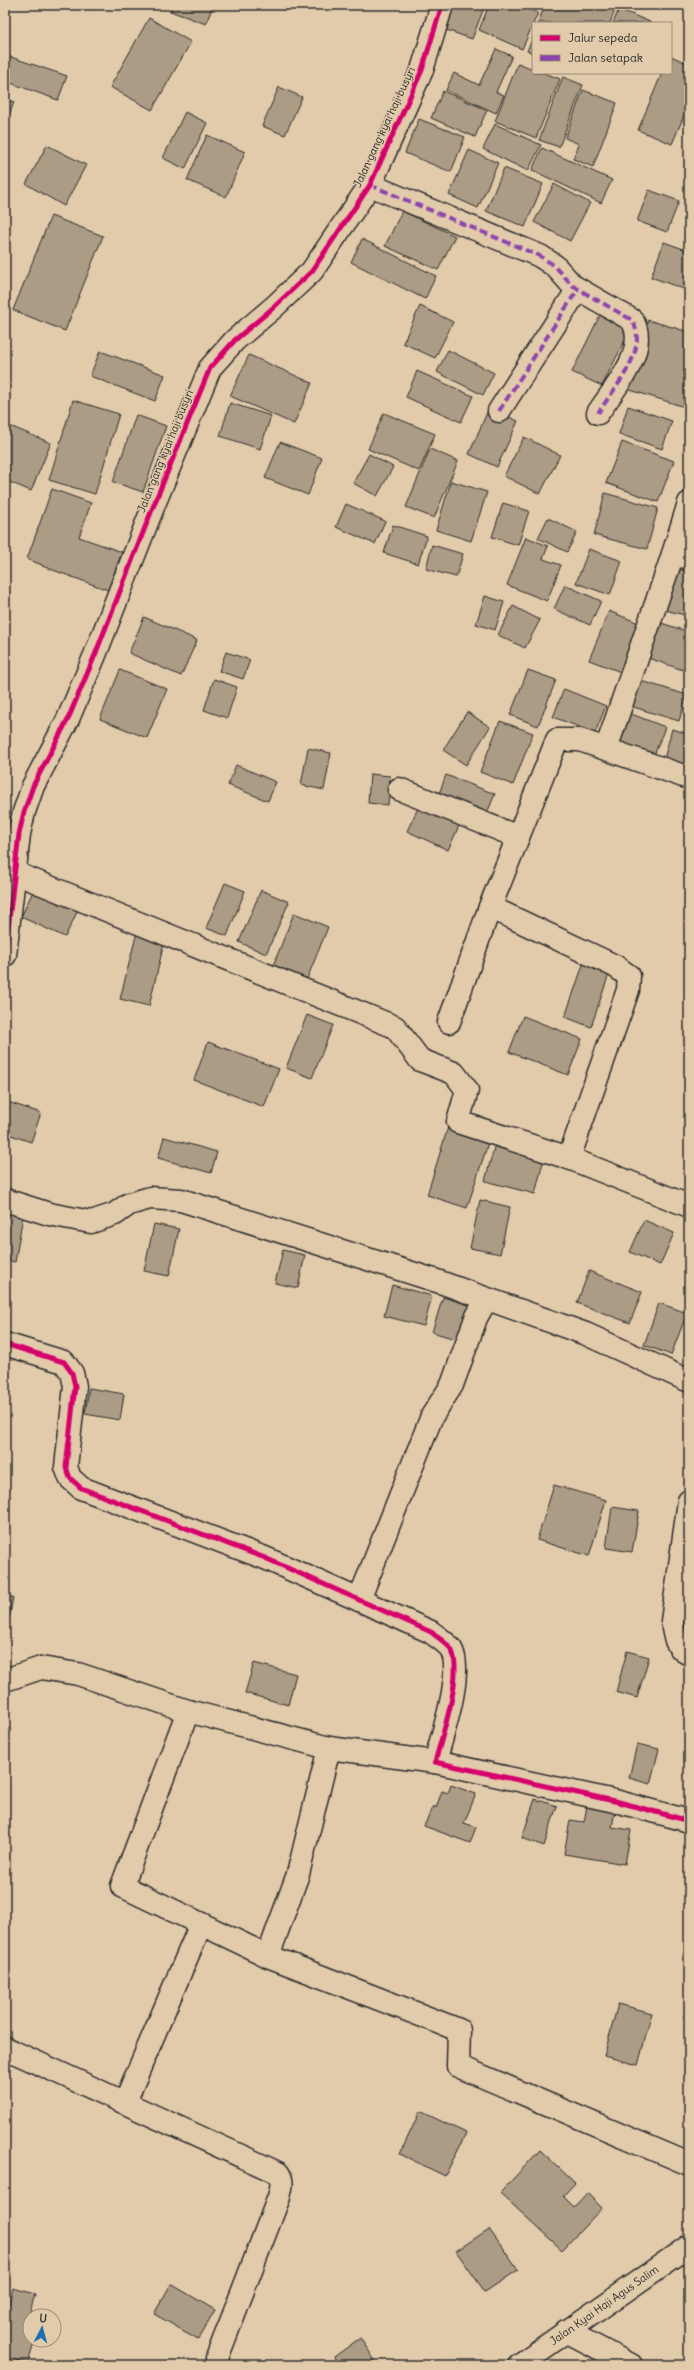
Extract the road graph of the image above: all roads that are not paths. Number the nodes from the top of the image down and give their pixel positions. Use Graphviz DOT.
graph roads {
  1 [pos="442,5"];
  2 [pos="370,185"];
  3 [pos="578,289"];
  4 [pos="499,411"];
  5 [pos="598,413"];
  6 [pos="689,503"];
  7 [pos="681,556"];
  8 [pos="606,749"];
  9 [pos="689,778"];
  10 [pos="399,789"];
  11 [pos="518,837"];
  12 [pos="15,873"];
  13 [pos="490,907"];
  14 [pos="5,955"];
  15 [pos="448,1022"];
  16 [pos="569,1158"];
  17 [pos="5,1200"];
  18 [pos="689,1206"];
  19 [pos="486,1300"];
  20 [pos="5,1344"];
  21 [pos="689,1381"];
  22 [pos="689,1501"];
  23 [pos="359,1600"];
  24 [pos="689,1654"];
  25 [pos="6,1683"];
  26 [pos="188,1711"];
  27 [pos="329,1748"];
  28 [pos="435,1762"];
  29 [pos="689,1821"];
  30 [pos="201,1924"];
  31 [pos="268,1956"];
  32 [pos="5,2048"];
  33 [pos="125,2102"];
  34 [pos="689,2164"];
  35 [pos="689,2246"];
  36 [pos="566,2330"];
  37 [pos="218,2365"];
  38 [pos="519,2365"];
  39 [pos="631,2365"];
  1 -- 2 [label="street, Jalan gang kyai haji busyri"];
  2 -- 3 [label="street"];
  2 -- 12 [label="street, Jalan gang kyai haji busyri"];
  3 -- 4 [label="street"];
  3 -- 5 [label="street"];
  6 -- 7 [label="street"];
  7 -- 8 [label="street"];
  8 -- 9 [label="street"];
  8 -- 11 [label="street"];
  10 -- 11 [label="street"];
  11 -- 13 [label="street"];
  12 -- 14 [label="street, Jalan gang kyai haji busyri"];
  12 -- 16 [label="street"];
  13 -- 15 [label="street"];
  13 -- 16 [label="street"];
  16 -- 18 [label="street"];
  17 -- 19 [label="street"];
  19 -- 21 [label="street"];
  19 -- 23 [label="street"];
  20 -- 23 [label="street"];
  22 -- 24 [label="street"];
  23 -- 28 [label="street"];
  25 -- 26 [label="street"];
  26 -- 27 [label="street"];
  26 -- 30 [label="street"];
  27 -- 28 [label="street"];
  27 -- 31 [label="street"];
  28 -- 29 [label="street"];
  30 -- 31 [label="street"];
  30 -- 33 [label="street"];
  31 -- 34 [label="street"];
  32 -- 33 [label="street"];
  33 -- 37 [label="street"];
  35 -- 36 [label="street, Jalan Kyai Haji Agus Salim"];
  36 -- 38 [label="street, Jalan Kyai Haji Agus Salim"];
  36 -- 39 [label="street"];
}
